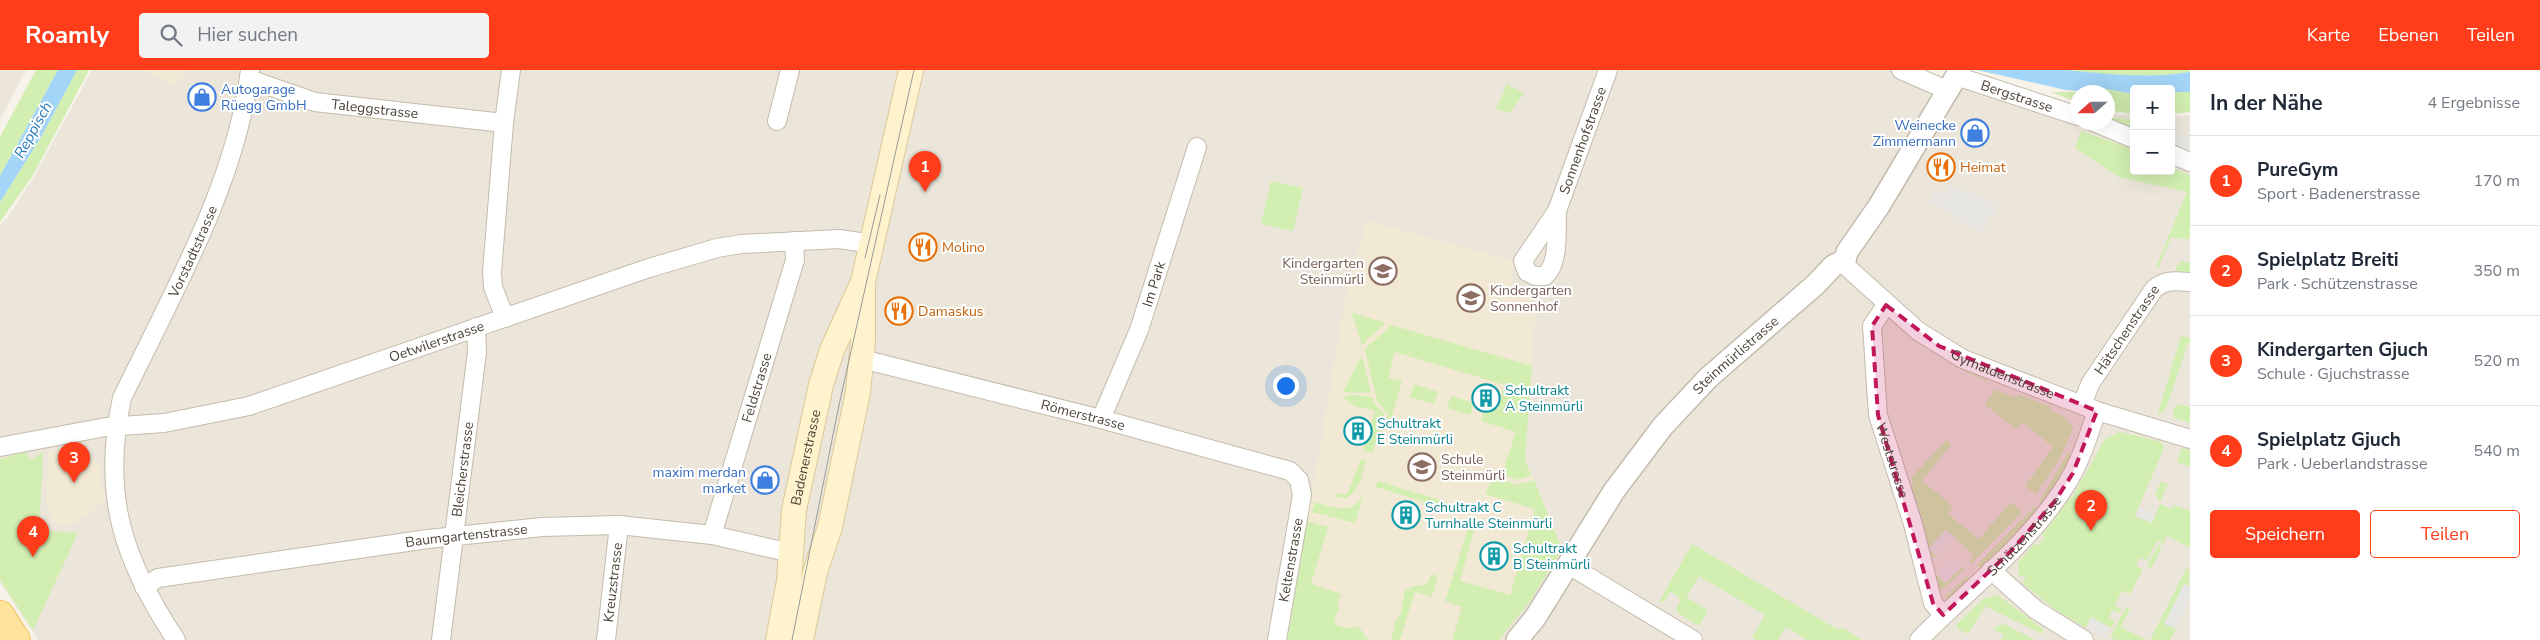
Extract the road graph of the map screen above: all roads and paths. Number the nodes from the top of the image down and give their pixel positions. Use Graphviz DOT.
graph roads {
  1 [pos="511,70"];
  2 [pos="790,70"];
  3 [pos="911,70"];
  4 [pos="1608,70"];
  5 [pos="1901,70"];
  6 [pos="250,74"];
  7 [pos="1955,79"];
  8 [pos="2070,114"];
  9 [pos="777,121"];
  10 [pos="504,123"];
  11 [pos="2113,130"];
  12 [pos="2130,137"];
  13 [pos="1197,147"];
  14 [pos="2175,156"];
  15 [pos="2190,162"];
  16 [pos="1557,211"];
  17 [pos="794,240"];
  18 [pos="873,244"];
  19 [pos="1845,260"];
  20 [pos="863,282"];
  21 [pos="2190,282"];
  22 [pos="1886,305"];
  23 [pos="505,318"];
  24 [pos="476,328"];
  25 [pos="862,360"];
  26 [pos="2090,408"];
  27 [pos="1101,419"];
  28 [pos="116,427"];
  29 [pos="2190,438"];
  30 [pos="0,446"];
  31 [pos="1299,480"];
  32 [pos="619,525"];
  33 [pos="712,535"];
  34 [pos="454,538"];
  35 [pos="823,547"];
  36 [pos="791,553"];
  37 [pos="1569,565"];
  38 [pos="1991,570"];
  39 [pos="144,587"];
  40 [pos="1943,614"];
  41 [pos="0,615"];
  42 [pos="16,640"];
  43 [pos="176,640"];
  44 [pos="441,640"];
  45 [pos="606,640"];
  46 [pos="778,640"];
  47 [pos="802,640"];
  48 [pos="1277,640"];
  49 [pos="1517,640"];
  50 [pos="1693,640"];
  51 [pos="1919,640"];
  52 [pos="2084,640"];
  1 -- 10 [label="street"];
  2 -- 9 [label="street"];
  3 -- 18 [label="main road, Badenerstrasse"];
  4 -- 16 [label="street, Sonnenhofstrasse"];
  5 -- 7 [label="street, Bergstrasse"];
  6 -- 10 [label="street, Taleggstrasse"];
  6 -- 28 [label="street, Vorstadtstrasse"];
  7 -- 8 [label="street, Bergstrasse"];
  7 -- 19 [label="street, Steinmürlistrasse"];
  10 -- 23 [label="street"];
  11 -- 12 [label="street"];
  13 -- 27 [label="street, Im Park"];
  14 -- 15 [label="street"];
  17 -- 18 [label="street, Oetwilerstrasse"];
  17 -- 23 [label="street, Oetwilerstrasse"];
  17 -- 33 [label="street, Feldstrasse"];
  18 -- 20 [label="main road, Badenerstrasse"];
  19 -- 22 [label="street, Gyrhaldenstrasse"];
  19 -- 37 [label="street, Steinmürlistrasse"];
  20 -- 25 [label="main road, Badenerstrasse"];
  20 -- 36 [label="main road, Badenerstrasse"];
  21 -- 26 [label="street, Hätschenstrasse"];
  22 -- 26 [label="street, Gyrhaldenstrasse"];
  22 -- 40 [label="street, Weststrasse"];
  23 -- 24 [label="street, Oetwilerstrasse"];
  24 -- 28 [label="street, Oetwilerstrasse"];
  24 -- 34 [label="street, Bleicherstrasse"];
  25 -- 27 [label="street, Römerstrasse"];
  25 -- 35 [label="main road, Badenerstrasse"];
  26 -- 29 [label="street, Gyrhaldenstrasse"];
  26 -- 38 [label="street, Schützenstrasse"];
  27 -- 31 [label="street, Römerstrasse"];
  28 -- 30 [label="street, Oetwilerstrasse"];
  28 -- 39 [label="street, Vorstadtstrasse"];
  31 -- 48 [label="street, Keltenstrasse"];
  32 -- 33 [label="street, Baumgartenstrasse"];
  32 -- 34 [label="street, Baumgartenstrasse"];
  32 -- 45 [label="street, Kreuzstrasse"];
  33 -- 36 [label="street, Baumgartenstrasse"];
  34 -- 39 [label="street, Baumgartenstrasse"];
  34 -- 44 [label="street, Bleicherstrasse"];
  35 -- 36 [label="main road"];
  35 -- 47 [label="main road, Badenerstrasse"];
  36 -- 46 [label="main road, Badenerstrasse"];
  37 -- 49 [label="street, Steinmürlistrasse"];
  37 -- 50 [label="street"];
  38 -- 40 [label="street, Schützenstrasse"];
  38 -- 52 [label="street"];
  39 -- 43 [label="street, Vorstadtstrasse"];
  40 -- 51 [label="street, Schützenstrasse"];
  41 -- 42 [label="main road"];
}
